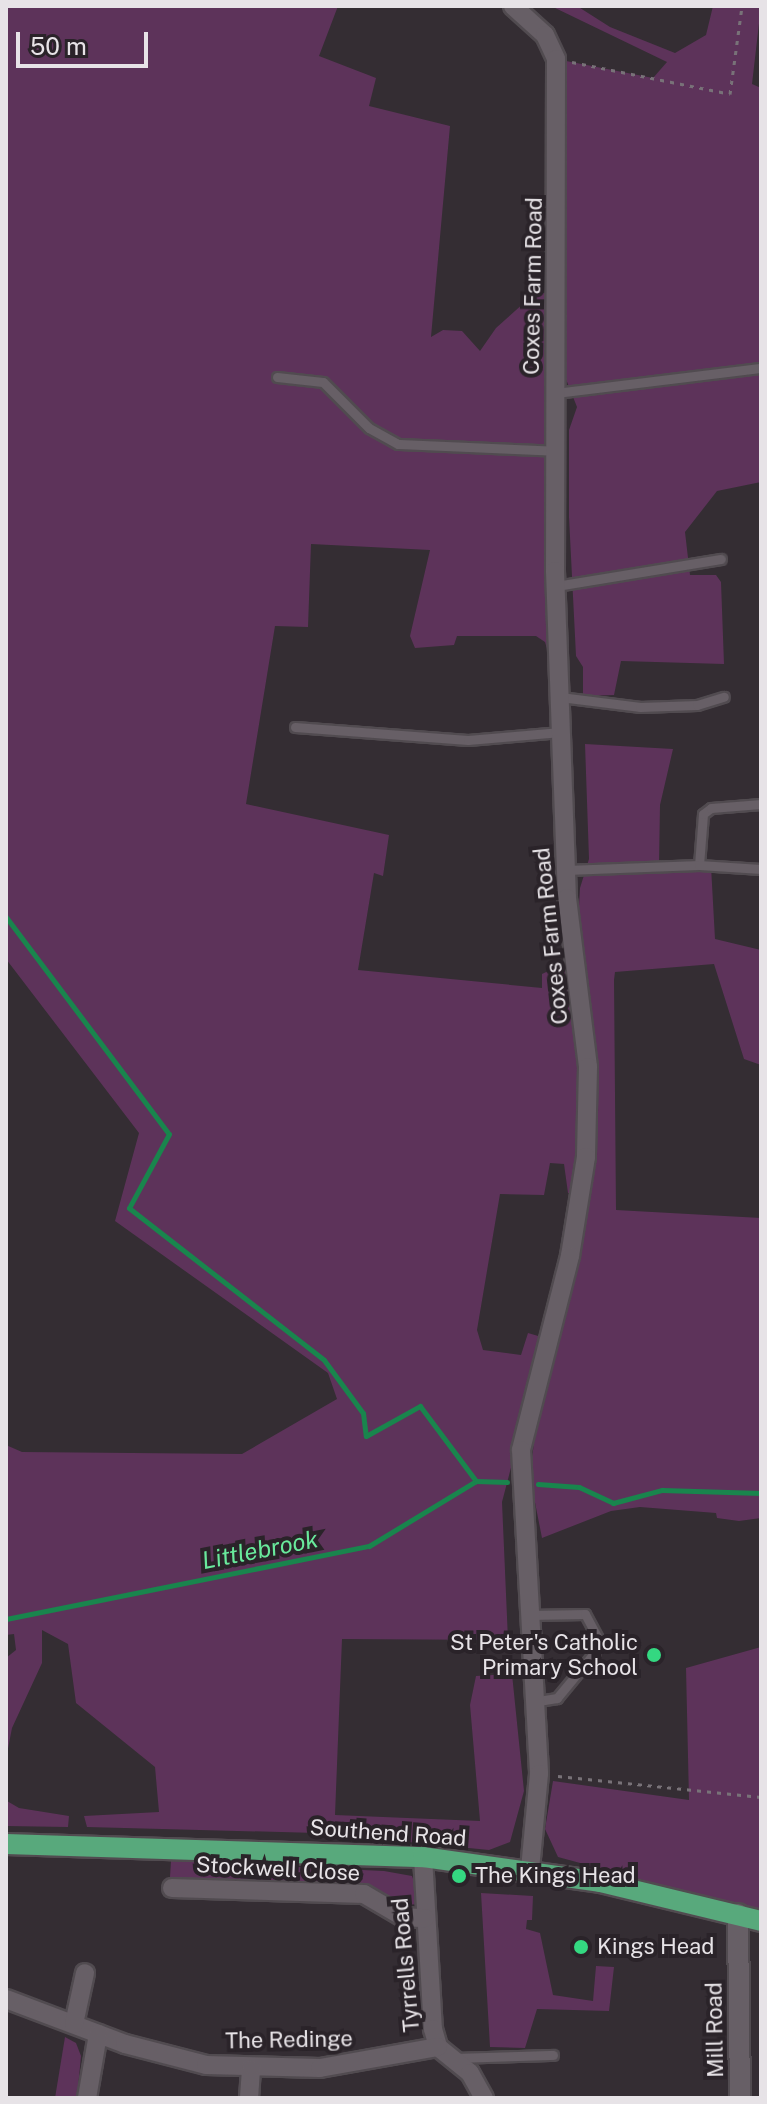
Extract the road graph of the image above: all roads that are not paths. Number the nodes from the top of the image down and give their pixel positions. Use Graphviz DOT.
graph roads {
  1 [pos="513,6"];
  2 [pos="761,368"];
  3 [pos="277,377"];
  4 [pos="556,393"];
  5 [pos="556,451"];
  6 [pos="721,559"];
  7 [pos="556,586"];
  8 [pos="560,697"];
  9 [pos="724,697"];
  10 [pos="295,727"];
  11 [pos="561,732"];
  12 [pos="761,804"];
  13 [pos="699,865"];
  14 [pos="761,869"];
  15 [pos="566,870"];
  16 [pos="528,1615"];
  17 [pos="533,1702"];
  18 [pos="6,1844"];
  19 [pos="423,1857"];
  20 [pos="530,1870"];
  21 [pos="172,1888"];
  22 [pos="738,1914"];
  23 [pos="425,1918"];
  24 [pos="761,1921"];
  25 [pos="85,1973"];
  26 [pos="6,1999"];
  27 [pos="74,2024"];
  28 [pos="98,2034"];
  29 [pos="445,2052"];
  30 [pos="553,2055"];
  31 [pos="251,2069"];
  32 [pos="87,2098"];
  33 [pos="249,2098"];
  34 [pos="484,2098"];
  35 [pos="740,2098"];
  1 -- 4 [label="street, Coxes Farm Road"];
  2 -- 4 [label="lane"];
  3 -- 5 [label="lane"];
  4 -- 5 [label="street, Coxes Farm Road"];
  5 -- 7 [label="street, Coxes Farm Road"];
  6 -- 7 [label="lane"];
  7 -- 8 [label="street, Coxes Farm Road"];
  8 -- 9 [label="lane"];
  8 -- 11 [label="street, Coxes Farm Road"];
  10 -- 11 [label="lane"];
  11 -- 15 [label="street, Coxes Farm Road"];
  12 -- 13 [label="lane"];
  13 -- 14 [label="lane"];
  13 -- 15 [label="lane"];
  15 -- 16 [label="street, Coxes Farm Road"];
  16 -- 17 [label="street, Coxes Farm Road"];
  16 -- 17 [label="lane"];
  17 -- 20 [label="street, Coxes Farm Road"];
  18 -- 19 [label="main road, Southend Road"];
  19 -- 20 [label="main road, Southend Road"];
  19 -- 23 [label="street, Tyrrells Road"];
  20 -- 22 [label="main road, Southend Road"];
  21 -- 23 [label="street, Stockwell Close"];
  22 -- 24 [label="main road, Southend Road"];
  22 -- 35 [label="street, Mill Road"];
  23 -- 29 [label="street, Tyrrells Road"];
  25 -- 27 [label="street"];
  26 -- 27 [label="street, The Redinge"];
  27 -- 28 [label="street, The Redinge"];
  28 -- 31 [label="street, The Redinge"];
  28 -- 32 [label="street"];
  29 -- 30 [label="lane"];
  29 -- 31 [label="street, The Redinge"];
  29 -- 34 [label="street, Tyrrells Road"];
  31 -- 33 [label="street"];
}
